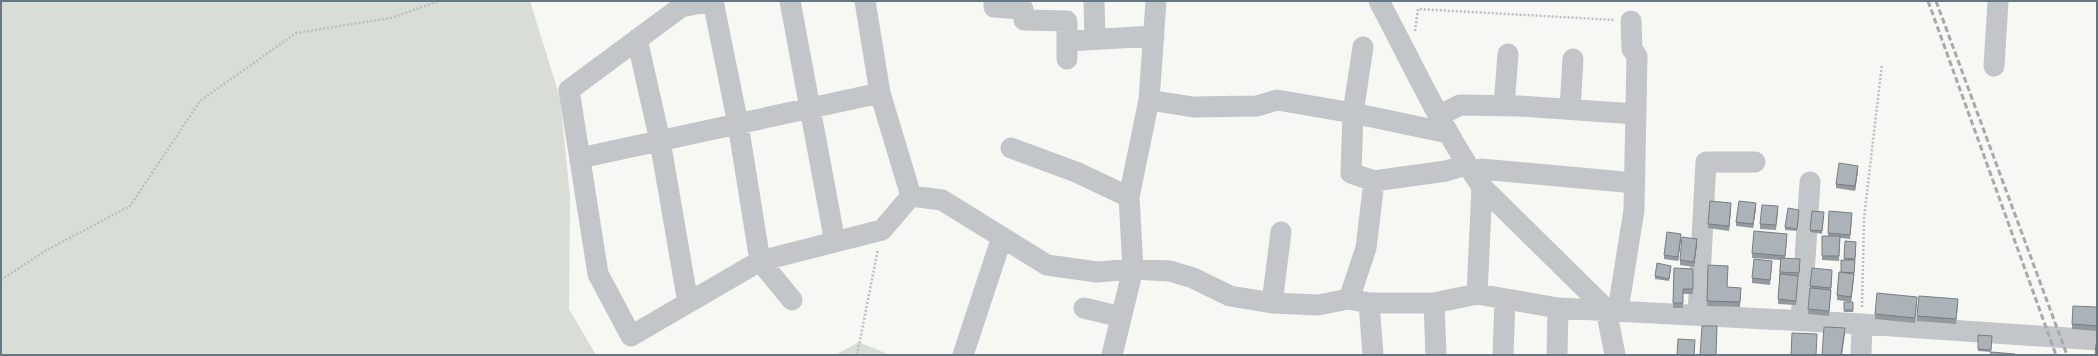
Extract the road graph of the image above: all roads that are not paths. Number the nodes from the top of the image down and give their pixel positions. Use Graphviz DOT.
graph roads {
  1 [pos="712,1"];
  2 [pos="790,1"];
  3 [pos="866,1"];
  4 [pos="994,1"];
  5 [pos="1094,1"];
  6 [pos="1156,1"];
  7 [pos="1379,1"];
  8 [pos="1998,1"];
  9 [pos="669,8"];
  10 [pos="1631,21"];
  11 [pos="1154,36"];
  12 [pos="1095,38"];
  13 [pos="637,40"];
  14 [pos="1363,47"];
  15 [pos="1508,54"];
  16 [pos="1573,59"];
  17 [pos="1994,66"];
  18 [pos="880,94"];
  19 [pos="1149,100"];
  20 [pos="1504,106"];
  21 [pos="810,108"];
  22 [pos="1570,109"];
  23 [pos="1353,113"];
  24 [pos="1635,114"];
  25 [pos="738,124"];
  26 [pos="1444,124"];
  27 [pos="660,141"];
  28 [pos="1011,148"];
  29 [pos="580,158"];
  30 [pos="1755,162"];
  31 [pos="1474,175"];
  32 [pos="1374,181"];
  33 [pos="1810,182"];
  34 [pos="1635,183"];
  35 [pos="911,196"];
  36 [pos="1129,197"];
  37 [pos="1281,232"];
  38 [pos="1002,237"];
  39 [pos="835,242"];
  40 [pos="760,261"];
  41 [pos="1133,269"];
  42 [pos="1477,294"];
  43 [pos="1349,299"];
  44 [pos="1504,299"];
  45 [pos="792,300"];
  46 [pos="688,303"];
  47 [pos="1272,303"];
  48 [pos="1369,303"];
  49 [pos="1434,303"];
  50 [pos="1084,308"];
  51 [pos="1558,308"];
  52 [pos="1612,310"];
  53 [pos="1698,314"];
  54 [pos="1122,317"];
  55 [pos="1801,320"];
  56 [pos="1862,324"];
  57 [pos="2097,340"];
  58 [pos="963,355"];
  59 [pos="1112,355"];
  60 [pos="1373,355"];
  61 [pos="1436,355"];
  62 [pos="1503,355"];
  63 [pos="1557,355"];
  64 [pos="1615,355"];
  65 [pos="1861,355"];
  1 -- 9 [label="street"];
  1 -- 25 [label="street"];
  2 -- 21 [label="street"];
  3 -- 18 [label="street"];
  4 -- 12 [label="street"];
  5 -- 12 [label="street"];
  6 -- 11 [label="street"];
  7 -- 26 [label="street"];
  8 -- 17 [label="street"];
  9 -- 13 [label="street"];
  10 -- 24 [label="street"];
  11 -- 12 [label="street"];
  11 -- 19 [label="street"];
  13 -- 27 [label="street"];
  13 -- 29 [label="street"];
  14 -- 23 [label="street"];
  15 -- 20 [label="street"];
  16 -- 22 [label="street"];
  18 -- 21 [label="street"];
  18 -- 35 [label="street"];
  19 -- 23 [label="street"];
  19 -- 36 [label="street"];
  20 -- 22 [label="street"];
  20 -- 26 [label="street"];
  21 -- 25 [label="street"];
  21 -- 39 [label="street"];
  22 -- 24 [label="street"];
  23 -- 26 [label="street"];
  23 -- 32 [label="street"];
  24 -- 34 [label="street"];
  25 -- 27 [label="street"];
  25 -- 40 [label="street"];
  26 -- 31 [label="street"];
  27 -- 29 [label="street"];
  27 -- 46 [label="street"];
  28 -- 36 [label="street"];
  29 -- 46 [label="street"];
  30 -- 53 [label="street"];
  31 -- 32 [label="street"];
  31 -- 34 [label="street"];
  31 -- 42 [label="street"];
  31 -- 52 [label="street"];
  32 -- 43 [label="street"];
  33 -- 55 [label="street"];
  34 -- 52 [label="street"];
  35 -- 38 [label="street"];
  35 -- 39 [label="street"];
  36 -- 41 [label="street"];
  37 -- 47 [label="street"];
  38 -- 41 [label="street"];
  38 -- 58 [label="street"];
  39 -- 40 [label="street"];
  40 -- 45 [label="street"];
  40 -- 46 [label="street"];
  41 -- 47 [label="street"];
  41 -- 54 [label="street"];
  42 -- 44 [label="street"];
  42 -- 49 [label="street"];
  43 -- 47 [label="street"];
  43 -- 48 [label="street"];
  44 -- 51 [label="street"];
  44 -- 62 [label="street"];
  48 -- 49 [label="street"];
  48 -- 60 [label="street"];
  49 -- 61 [label="street"];
  50 -- 54 [label="street"];
  51 -- 52 [label="street"];
  51 -- 63 [label="street"];
  52 -- 53 [label="street"];
  52 -- 64 [label="street"];
  53 -- 55 [label="street"];
  54 -- 59 [label="street"];
  55 -- 56 [label="street"];
  56 -- 57 [label="street"];
  56 -- 65 [label="street"];
}
